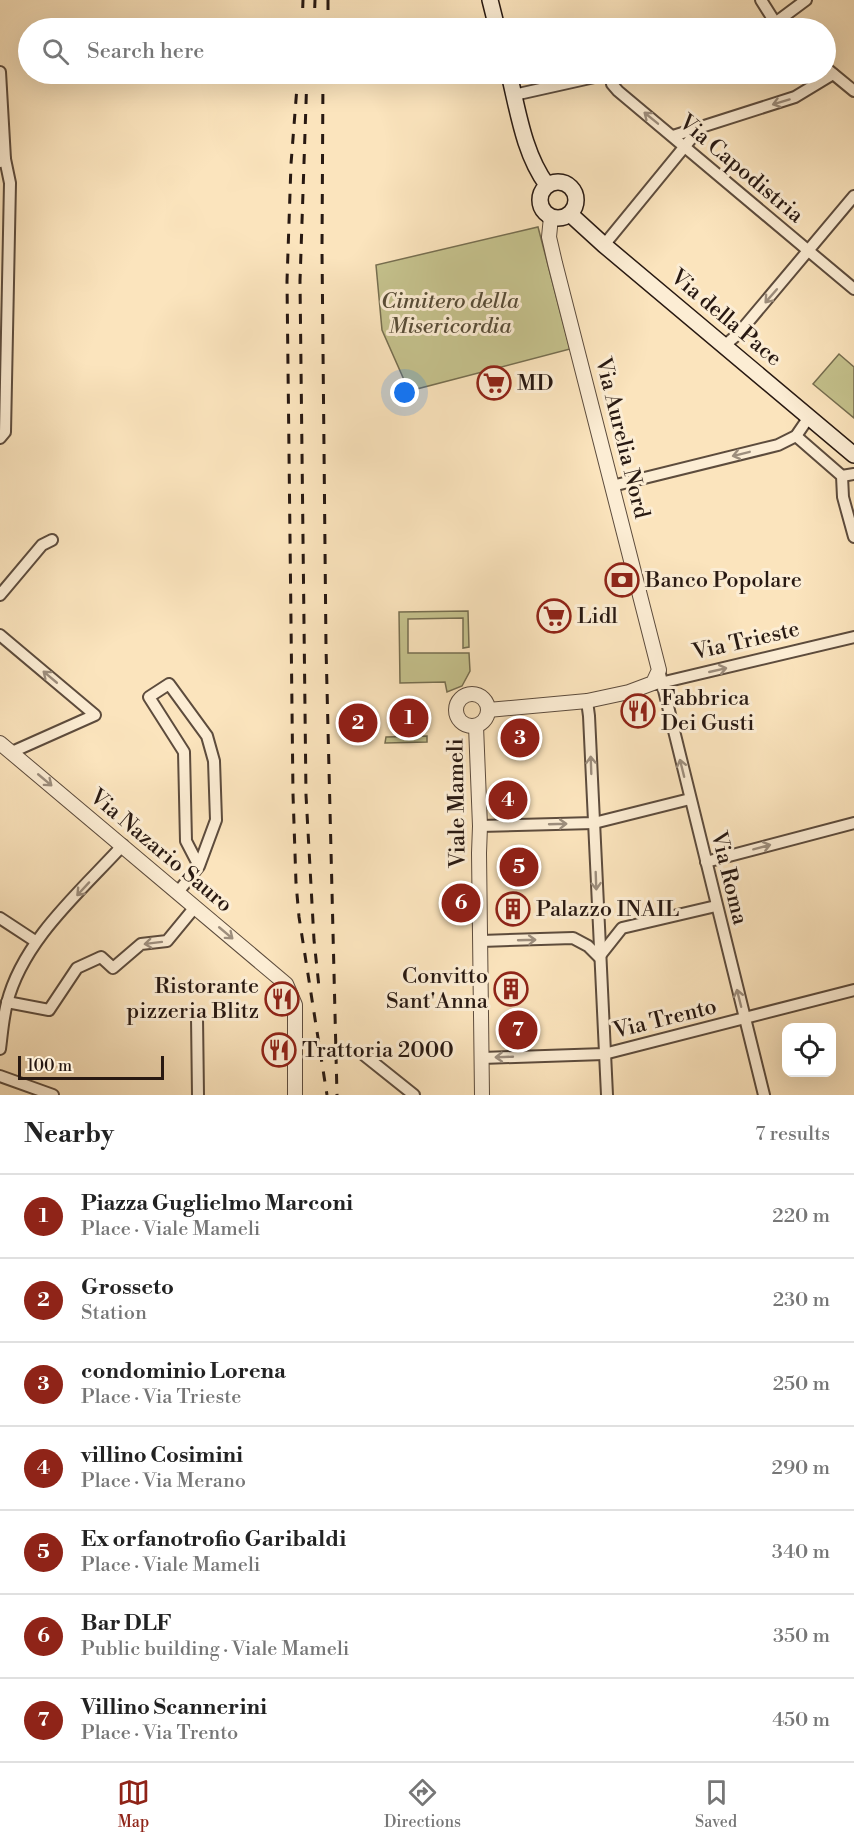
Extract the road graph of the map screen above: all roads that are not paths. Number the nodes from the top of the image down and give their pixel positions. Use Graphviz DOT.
graph roads {
  1 [pos="490,0"];
  2 [pos="761,0"];
  3 [pos="806,0"];
  4 [pos="494,18"];
  5 [pos="772,18"];
  6 [pos="786,18"];
  7 [pos="1,74"];
  8 [pos="836,77"];
  9 [pos="511,84"];
  10 [pos="564,84"];
  11 [pos="612,84"];
  12 [pos="812,84"];
  13 [pos="854,92"];
  14 [pos="514,95"];
  15 [pos="702,127"];
  16 [pos="673,136"];
  17 [pos="684,146"];
  18 [pos="3,161"];
  19 [pos="547,185"];
  20 [pos="854,196"];
  21 [pos="570,214"];
  22 [pos="551,217"];
  23 [pos="604,245"];
  24 [pos="808,251"];
  25 [pos="4,265"];
  26 [pos="854,290"];
  27 [pos="724,346"];
  28 [pos="3,361"];
  29 [pos="3,401"];
  30 [pos="809,417"];
  31 [pos="796,436"];
  32 [pos="0,438"];
  33 [pos="853,454"];
  34 [pos="854,474"];
  35 [pos="842,476"];
  36 [pos="612,486"];
  37 [pos="854,537"];
  38 [pos="52,540"];
  39 [pos="0,595"];
  40 [pos="0,635"];
  41 [pos="854,637"];
  42 [pos="656,680"];
  43 [pos="587,701"];
  44 [pos="489,710"];
  45 [pos="476,726"];
  46 [pos="0,743"];
  47 [pos="12,752"];
  48 [pos="690,799"];
  49 [pos="594,823"];
  50 [pos="854,823"];
  51 [pos="480,826"];
  52 [pos="123,845"];
  53 [pos="705,862"];
  54 [pos="199,866"];
  55 [pos="178,892"];
  56 [pos="716,906"];
  57 [pos="195,907"];
  58 [pos="0,918"];
  59 [pos="35,941"];
  60 [pos="481,941"];
  61 [pos="599,957"];
  62 [pos="854,990"];
  63 [pos="7,1002"];
  64 [pos="197,1017"];
  65 [pos="744,1019"];
  66 [pos="0,1049"];
  67 [pos="604,1054"];
  68 [pos="364,1055"];
  69 [pos="482,1058"];
  70 [pos="0,1076"];
  71 [pos="607,1090"];
  72 [pos="53,1095"];
  73 [pos="198,1095"];
  74 [pos="295,1095"];
  75 [pos="414,1095"];
  76 [pos="482,1095"];
  77 [pos="614,1095"];
  78 [pos="764,1095"];
  1 -- 4 [label="main road"];
  2 -- 5 [label="street"];
  3 -- 6 [label="street"];
  7 -- 18 [label="street"];
  8 -- 13 [label="street"];
  9 -- 14 [label="main road"];
  10 -- 14 [label="street"];
  16 -- 11 [label="street, Via Capodistria, one-way"];
  12 -- 15 [label="street, one-way"];
  14 -- 19 [label="main road"];
  15 -- 16 [label="street"];
  15 -- 17 [label="street"];
  16 -- 17 [label="street, Via Capodistria"];
  17 -- 23 [label="street"];
  17 -- 24 [label="street, Via Capodistria"];
  18 -- 25 [label="street"];
  19 -- 21 [label="main road"];
  19 -- 22 [label="main road, Via Aurelia Nord"];
  20 -- 24 [label="street"];
  21 -- 22 [label="main road"];
  21 -- 23 [label="main road, Via della Pace"];
  22 -- 36 [label="street, Via Aurelia Nord"];
  23 -- 27 [label="main road, Via della Pace"];
  24 -- 26 [label="street, Via Capodistria"];
  24 -- 27 [label="street, one-way"];
  25 -- 28 [label="street"];
  27 -- 30 [label="main road, Via della Pace"];
  28 -- 29 [label="street"];
  29 -- 32 [label="street"];
  30 -- 31 [label="street"];
  30 -- 33 [label="main road, Via della Pace"];
  31 -- 35 [label="street"];
  31 -- 36 [label="street, one-way"];
  34 -- 35 [label="street"];
  35 -- 37 [label="street"];
  36 -- 42 [label="street, Via Aurelia Nord"];
  38 -- 39 [label="street"];
  47 -- 40 [label="street, one-way"];
  42 -- 41 [label="street, Via Trieste, one-way"];
  42 -- 43 [label="street, Via Trieste"];
  48 -- 42 [label="street, Via Roma, one-way"];
  43 -- 44 [label="street, Via Trieste"];
  49 -- 43 [label="street, one-way"];
  44 -- 45 [label="street, Viale Mameli"];
  44 -- 45 [label="street, Viale Mameli"];
  45 -- 51 [label="street, Viale Mameli"];
  46 -- 47 [label="street, Via Nazario Sauro"];
  47 -- 52 [label="street, Via Nazario Sauro, one-way"];
  48 -- 49 [label="street"];
  48 -- 53 [label="street, Via Roma"];
  51 -- 49 [label="street, one-way"];
  49 -- 61 [label="street, one-way"];
  53 -- 50 [label="street, one-way"];
  51 -- 60 [label="street, Viale Mameli"];
  52 -- 55 [label="street, Via Nazario Sauro"];
  52 -- 59 [label="street, one-way"];
  53 -- 56 [label="street, Via Roma"];
  54 -- 54 [label="street"];
  54 -- 55 [label="street"];
  55 -- 57 [label="street, Via Nazario Sauro"];
  56 -- 61 [label="street"];
  65 -- 56 [label="street, Via Roma, one-way"];
  57 -- 63 [label="street, one-way"];
  57 -- 74 [label="street, Via Nazario Sauro, one-way"];
  58 -- 59 [label="street"];
  59 -- 63 [label="street"];
  60 -- 61 [label="street, one-way"];
  60 -- 69 [label="street, Viale Mameli"];
  61 -- 67 [label="street"];
  62 -- 65 [label="street, Via Trento"];
  63 -- 66 [label="street"];
  64 -- 73 [label="street"];
  65 -- 67 [label="street, Via Trento"];
  65 -- 78 [label="street, Via Roma"];
  67 -- 69 [label="street, Via Trento, one-way"];
  67 -- 71 [label="street"];
  68 -- 75 [label="street"];
  69 -- 76 [label="street, Viale Mameli"];
  70 -- 72 [label="street"];
  71 -- 77 [label="street"];
}
